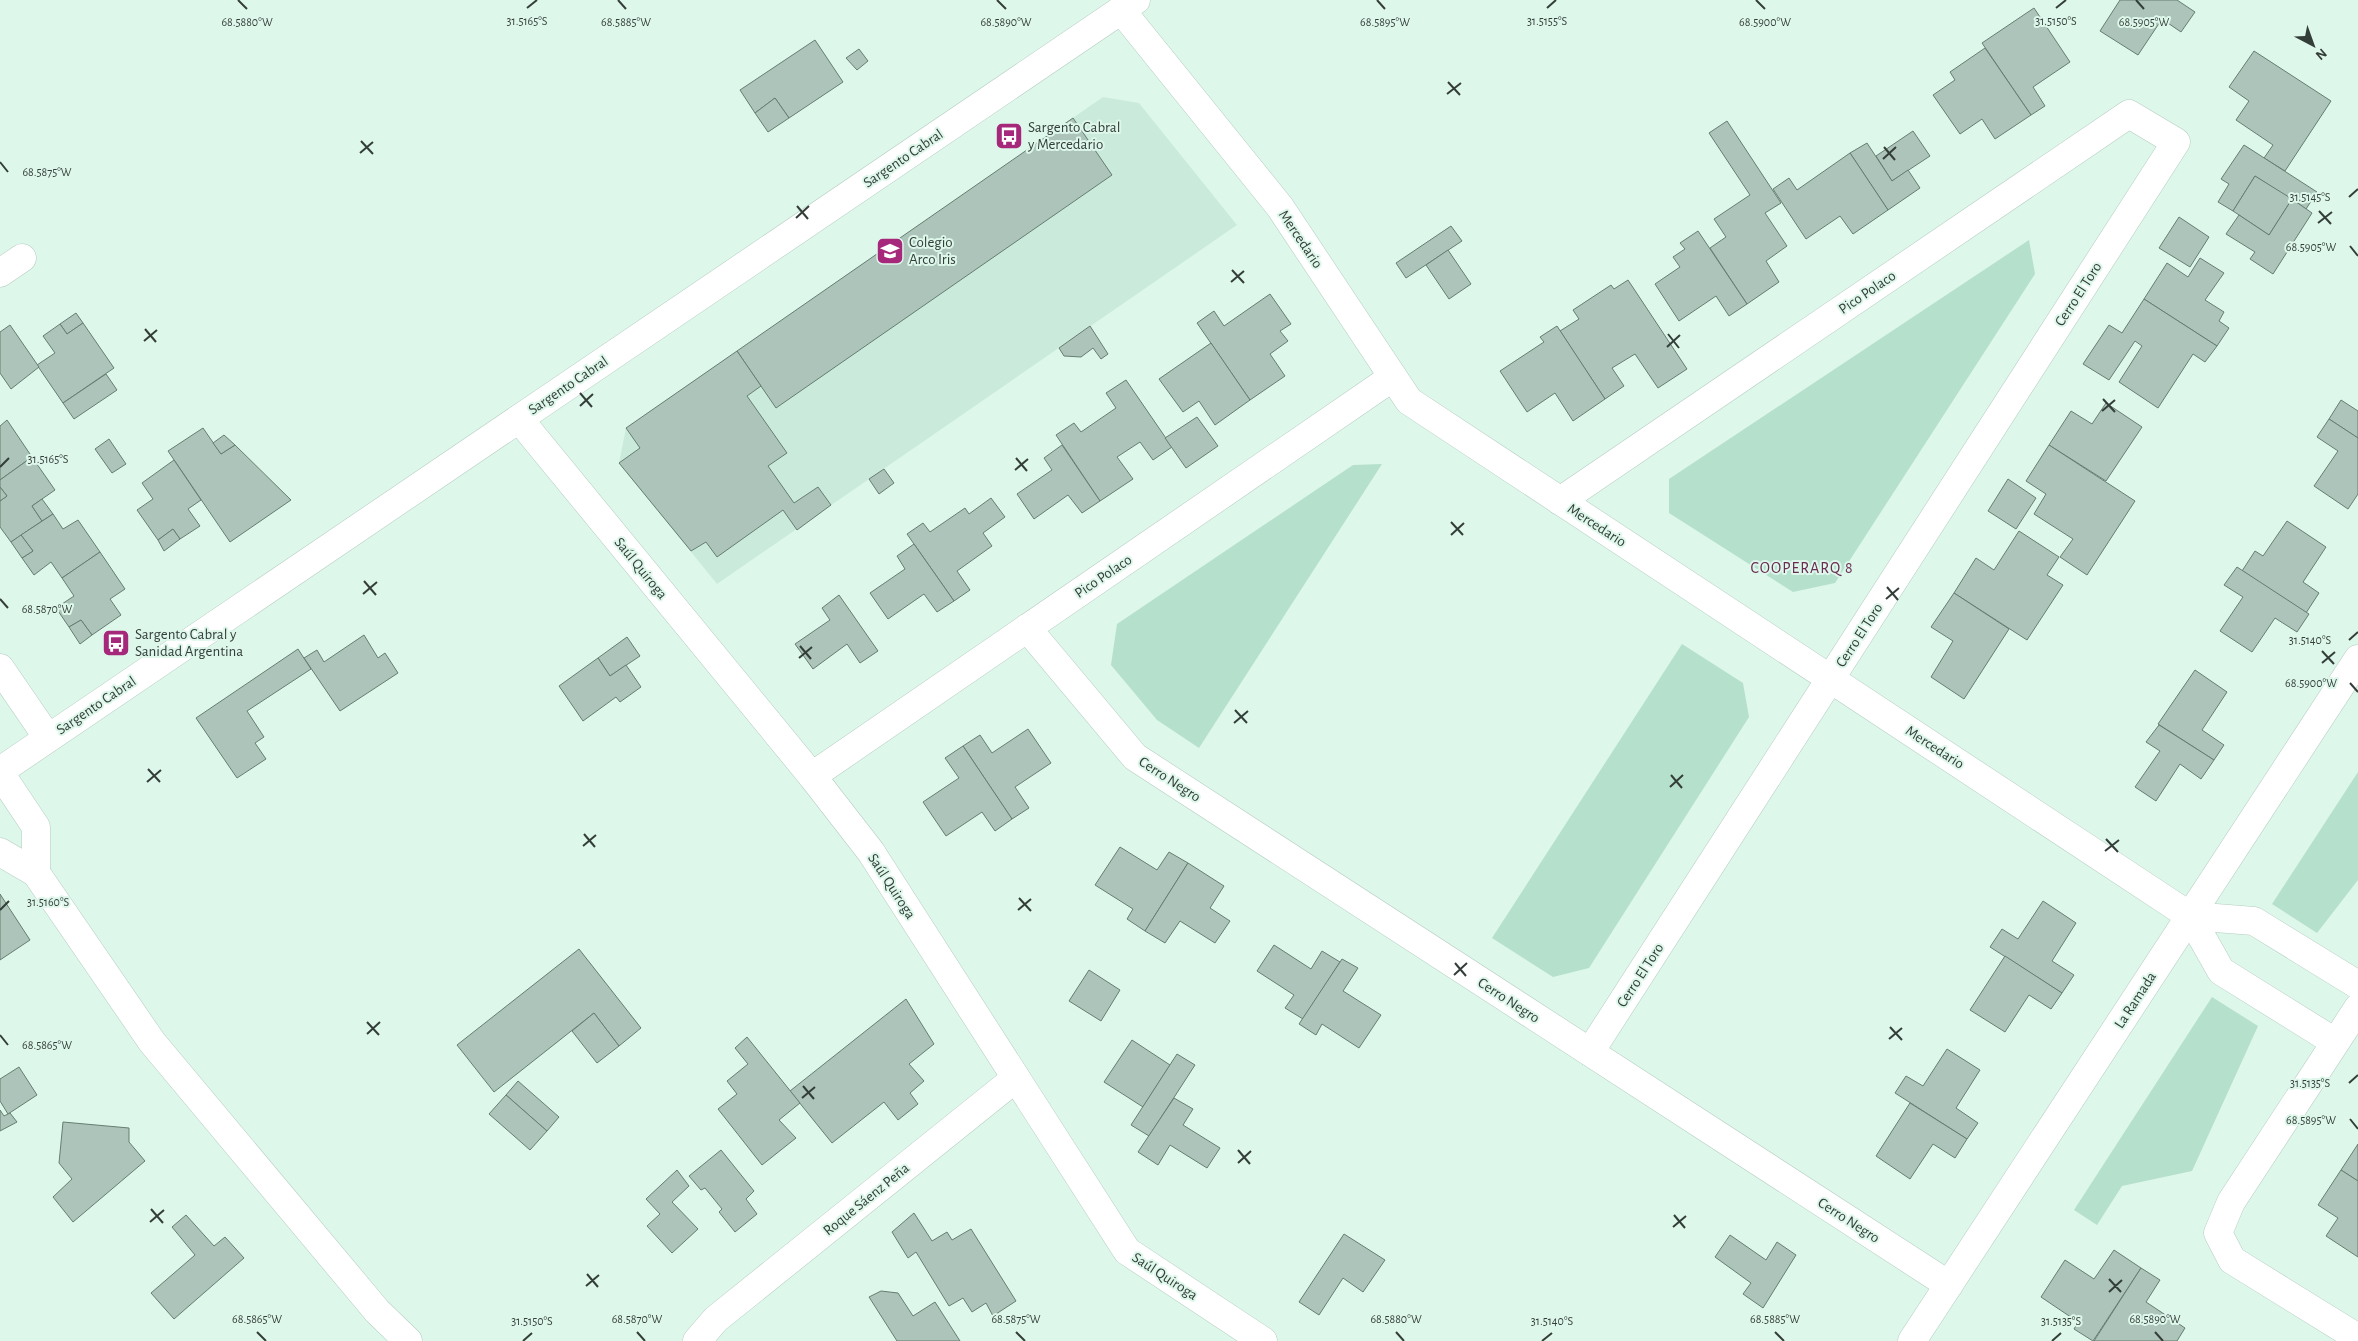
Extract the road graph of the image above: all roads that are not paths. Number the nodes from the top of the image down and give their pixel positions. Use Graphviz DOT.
graph roads {
  1 [pos="1129,5"];
  2 [pos="2176,142"];
  3 [pos="1393,377"];
  4 [pos="519,419"];
  5 [pos="1560,501"];
  6 [pos="1027,628"];
  7 [pos="2358,659"];
  8 [pos="0,668"];
  9 [pos="1831,679"];
  10 [pos="48,738"];
  11 [pos="0,772"];
  12 [pos="812,776"];
  13 [pos="0,852"];
  14 [pos="36,873"];
  15 [pos="2190,916"];
  16 [pos="2358,985"];
  17 [pos="2358,1008"];
  18 [pos="2335,1042"];
  19 [pos="1590,1052"];
  20 [pos="1016,1078"];
  21 [pos="1949,1285"];
  22 [pos="2358,1338"];
  23 [pos="408,1341"];
  24 [pos="697,1341"];
  25 [pos="1263,1341"];
  26 [pos="1912,1341"];
  1 -- 3 [label="street, Mercedario"];
  1 -- 4 [label="street, Sargento Cabral"];
  2 -- 5 [label="street, Pico Polaco"];
  2 -- 9 [label="street, Cerro El Toro"];
  3 -- 5 [label="street, Mercedario"];
  3 -- 6 [label="street, Pico Polaco"];
  4 -- 10 [label="street, Sargento Cabral"];
  4 -- 12 [label="street, Saúl Quiroga"];
  5 -- 9 [label="street, Mercedario"];
  6 -- 12 [label="street, Pico Polaco"];
  6 -- 19 [label="street, Cerro Negro"];
  7 -- 15 [label="street, La Ramada"];
  8 -- 10 [label="street"];
  9 -- 15 [label="street, Mercedario"];
  9 -- 19 [label="street, Cerro El Toro"];
  10 -- 11 [label="street, Sargento Cabral"];
  11 -- 14 [label="street"];
  12 -- 20 [label="street, Saúl Quiroga"];
  13 -- 14 [label="street"];
  14 -- 23 [label="street"];
  15 -- 16 [label="street"];
  15 -- 18 [label="street"];
  15 -- 21 [label="street, La Ramada"];
  17 -- 18 [label="street"];
  18 -- 22 [label="street"];
  19 -- 21 [label="street, Cerro Negro"];
  20 -- 24 [label="street, Roque Sáenz Peña"];
  20 -- 25 [label="street, Saúl Quiroga"];
  21 -- 26 [label="street, La Ramada"];
}
